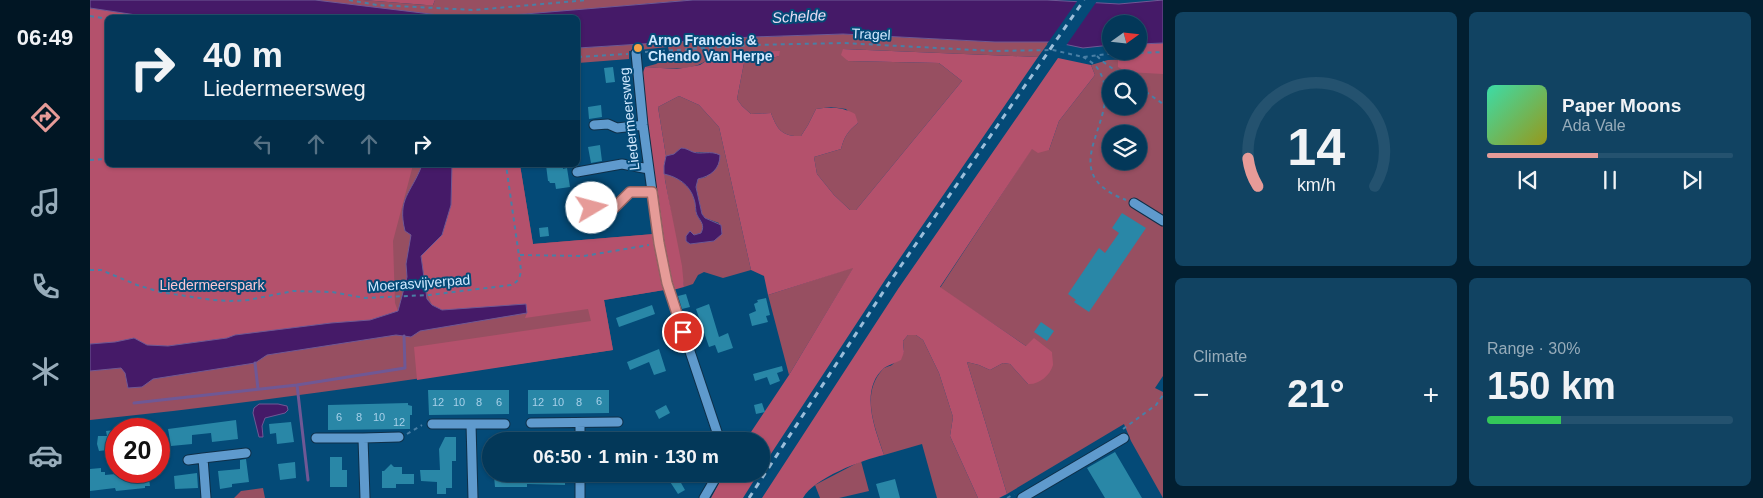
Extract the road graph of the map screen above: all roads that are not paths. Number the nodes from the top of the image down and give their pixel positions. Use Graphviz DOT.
graph roads {
  1 [pos="636,53"];
  2 [pos="594,125"];
  3 [pos="642,125"];
  4 [pos="649,169"];
  5 [pos="577,172"];
  6 [pos="652,192"];
  7 [pos="1134,203"];
  8 [pos="592,208"];
  9 [pos="1163,221"];
  10 [pos="618,422"];
  11 [pos="531,423"];
  12 [pos="580,423"];
  13 [pos="432,424"];
  14 [pos="471,424"];
  15 [pos="505,424"];
  16 [pos="580,432"];
  17 [pos="717,432"];
  18 [pos="399,437"];
  19 [pos="316,438"];
  20 [pos="363,438"];
  21 [pos="1124,438"];
  22 [pos="246,453"];
  23 [pos="203,458"];
  24 [pos="188,460"];
  25 [pos="580,482"];
  26 [pos="713,482"];
  27 [pos="206,498"];
  28 [pos="365,498"];
  29 [pos="473,498"];
  30 [pos="580,498"];
  31 [pos="704,498"];
  32 [pos="1022,498"];
  1 -- 3 [label="street, Liedermeersweg"];
  2 -- 3 [label="street"];
  3 -- 4 [label="street, Liedermeersweg"];
  4 -- 5 [label="street"];
  4 -- 6 [label="street, Liedermeersweg"];
  6 -- 8 [label="street"];
  6 -- 17 [label="street, Liedermeersweg"];
  7 -- 9 [label="street"];
  10 -- 12 [label="street"];
  11 -- 12 [label="street"];
  12 -- 16 [label="street"];
  13 -- 14 [label="street"];
  14 -- 15 [label="street"];
  14 -- 29 [label="street"];
  18 -- 20 [label="street"];
  19 -- 20 [label="street"];
  20 -- 28 [label="street"];
  21 -- 32 [label="street"];
  22 -- 23 [label="street"];
  23 -- 24 [label="street"];
  23 -- 27 [label="street"];
  25 -- 30 [label="street"];
  26 -- 31 [label="street"];
}
